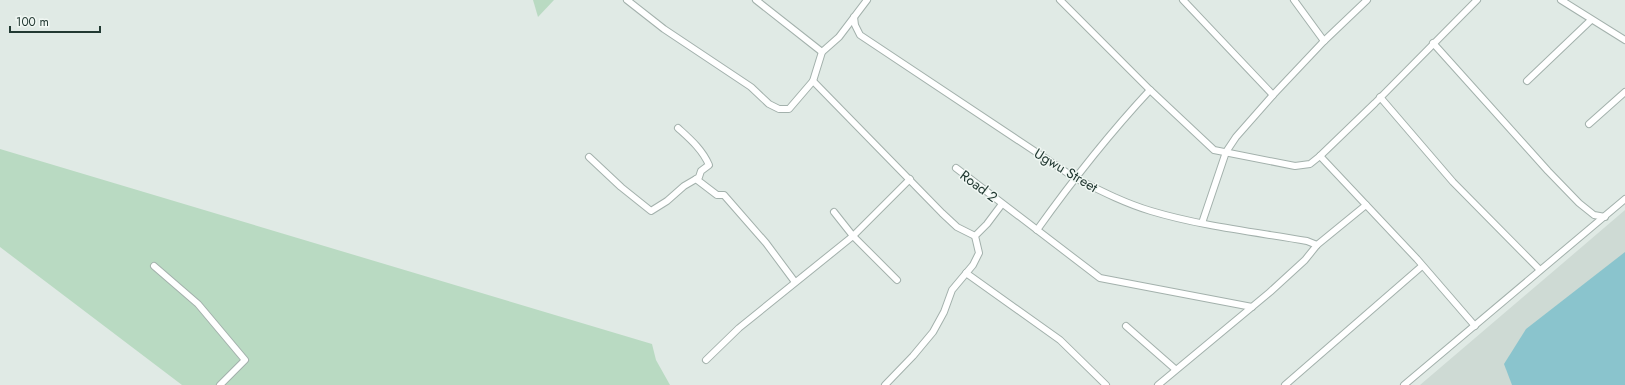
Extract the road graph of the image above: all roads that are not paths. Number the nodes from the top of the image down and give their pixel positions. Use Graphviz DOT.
graph roads {
  1 [pos="627,0"];
  2 [pos="756,0"];
  3 [pos="867,0"];
  4 [pos="1060,0"];
  5 [pos="1183,0"];
  6 [pos="1294,0"];
  7 [pos="1367,0"];
  8 [pos="1477,0"];
  9 [pos="1561,0"];
  10 [pos="854,17"];
  11 [pos="1591,20"];
  12 [pos="1625,40"];
  13 [pos="1324,41"];
  14 [pos="1433,43"];
  15 [pos="822,52"];
  16 [pos="813,81"];
  17 [pos="1526,81"];
  18 [pos="1150,90"];
  19 [pos="1625,92"];
  20 [pos="1273,95"];
  21 [pos="1380,97"];
  22 [pos="1589,124"];
  23 [pos="678,128"];
  24 [pos="1226,152"];
  25 [pos="1320,156"];
  26 [pos="589,157"];
  27 [pos="956,168"];
  28 [pos="1075,178"];
  29 [pos="910,179"];
  30 [pos="696,180"];
  31 [pos="1625,199"];
  32 [pos="1002,204"];
  33 [pos="1366,205"];
  34 [pos="834,212"];
  35 [pos="1605,217"];
  36 [pos="1202,223"];
  37 [pos="1037,230"];
  38 [pos="853,236"];
  39 [pos="975,236"];
  40 [pos="1317,245"];
  41 [pos="154,266"];
  42 [pos="1422,266"];
  43 [pos="1540,270"];
  44 [pos="966,273"];
  45 [pos="898,280"];
  46 [pos="795,282"];
  47 [pos="1252,307"];
  48 [pos="1126,326"];
  49 [pos="1475,326"];
  50 [pos="706,360"];
  51 [pos="1175,370"];
  52 [pos="220,385"];
  53 [pos="885,385"];
  54 [pos="1106,385"];
  55 [pos="1158,385"];
  56 [pos="1285,385"];
  57 [pos="1404,385"];
  1 -- 16 [label="street"];
  2 -- 15 [label="street"];
  3 -- 10 [label="street"];
  4 -- 18 [label="street"];
  5 -- 20 [label="street"];
  6 -- 13 [label="street"];
  7 -- 13 [label="street"];
  8 -- 14 [label="street"];
  9 -- 11 [label="street"];
  10 -- 15 [label="street"];
  10 -- 28 [label="street, Ugwu Street"];
  11 -- 12 [label="street"];
  11 -- 17 [label="street"];
  13 -- 20 [label="street"];
  14 -- 21 [label="street"];
  14 -- 35 [label="street"];
  15 -- 16 [label="street"];
  16 -- 29 [label="street"];
  18 -- 24 [label="street"];
  18 -- 28 [label="street"];
  19 -- 22 [label="street"];
  20 -- 24 [label="street"];
  21 -- 25 [label="street"];
  21 -- 43 [label="street"];
  23 -- 30 [label="street"];
  24 -- 25 [label="street"];
  24 -- 36 [label="street"];
  25 -- 33 [label="street"];
  26 -- 30 [label="street"];
  27 -- 32 [label="street, Road 2"];
  28 -- 36 [label="street, Ugwu Street"];
  28 -- 37 [label="street"];
  29 -- 38 [label="street"];
  29 -- 39 [label="street"];
  30 -- 46 [label="street"];
  31 -- 35 [label="street"];
  32 -- 37 [label="street, Road 2"];
  32 -- 39 [label="street"];
  33 -- 40 [label="street"];
  33 -- 42 [label="street"];
  34 -- 38 [label="street"];
  35 -- 43 [label="street"];
  36 -- 40 [label="street, Ugwu Street"];
  37 -- 47 [label="street, Road 2"];
  38 -- 45 [label="street"];
  38 -- 46 [label="street"];
  39 -- 44 [label="street"];
  40 -- 47 [label="street"];
  41 -- 52 [label="street"];
  42 -- 49 [label="street"];
  42 -- 56 [label="street"];
  43 -- 49 [label="street"];
  44 -- 53 [label="street"];
  44 -- 54 [label="street"];
  46 -- 50 [label="street"];
  47 -- 51 [label="street"];
  48 -- 51 [label="street"];
  49 -- 57 [label="street"];
  51 -- 55 [label="street"];
}
